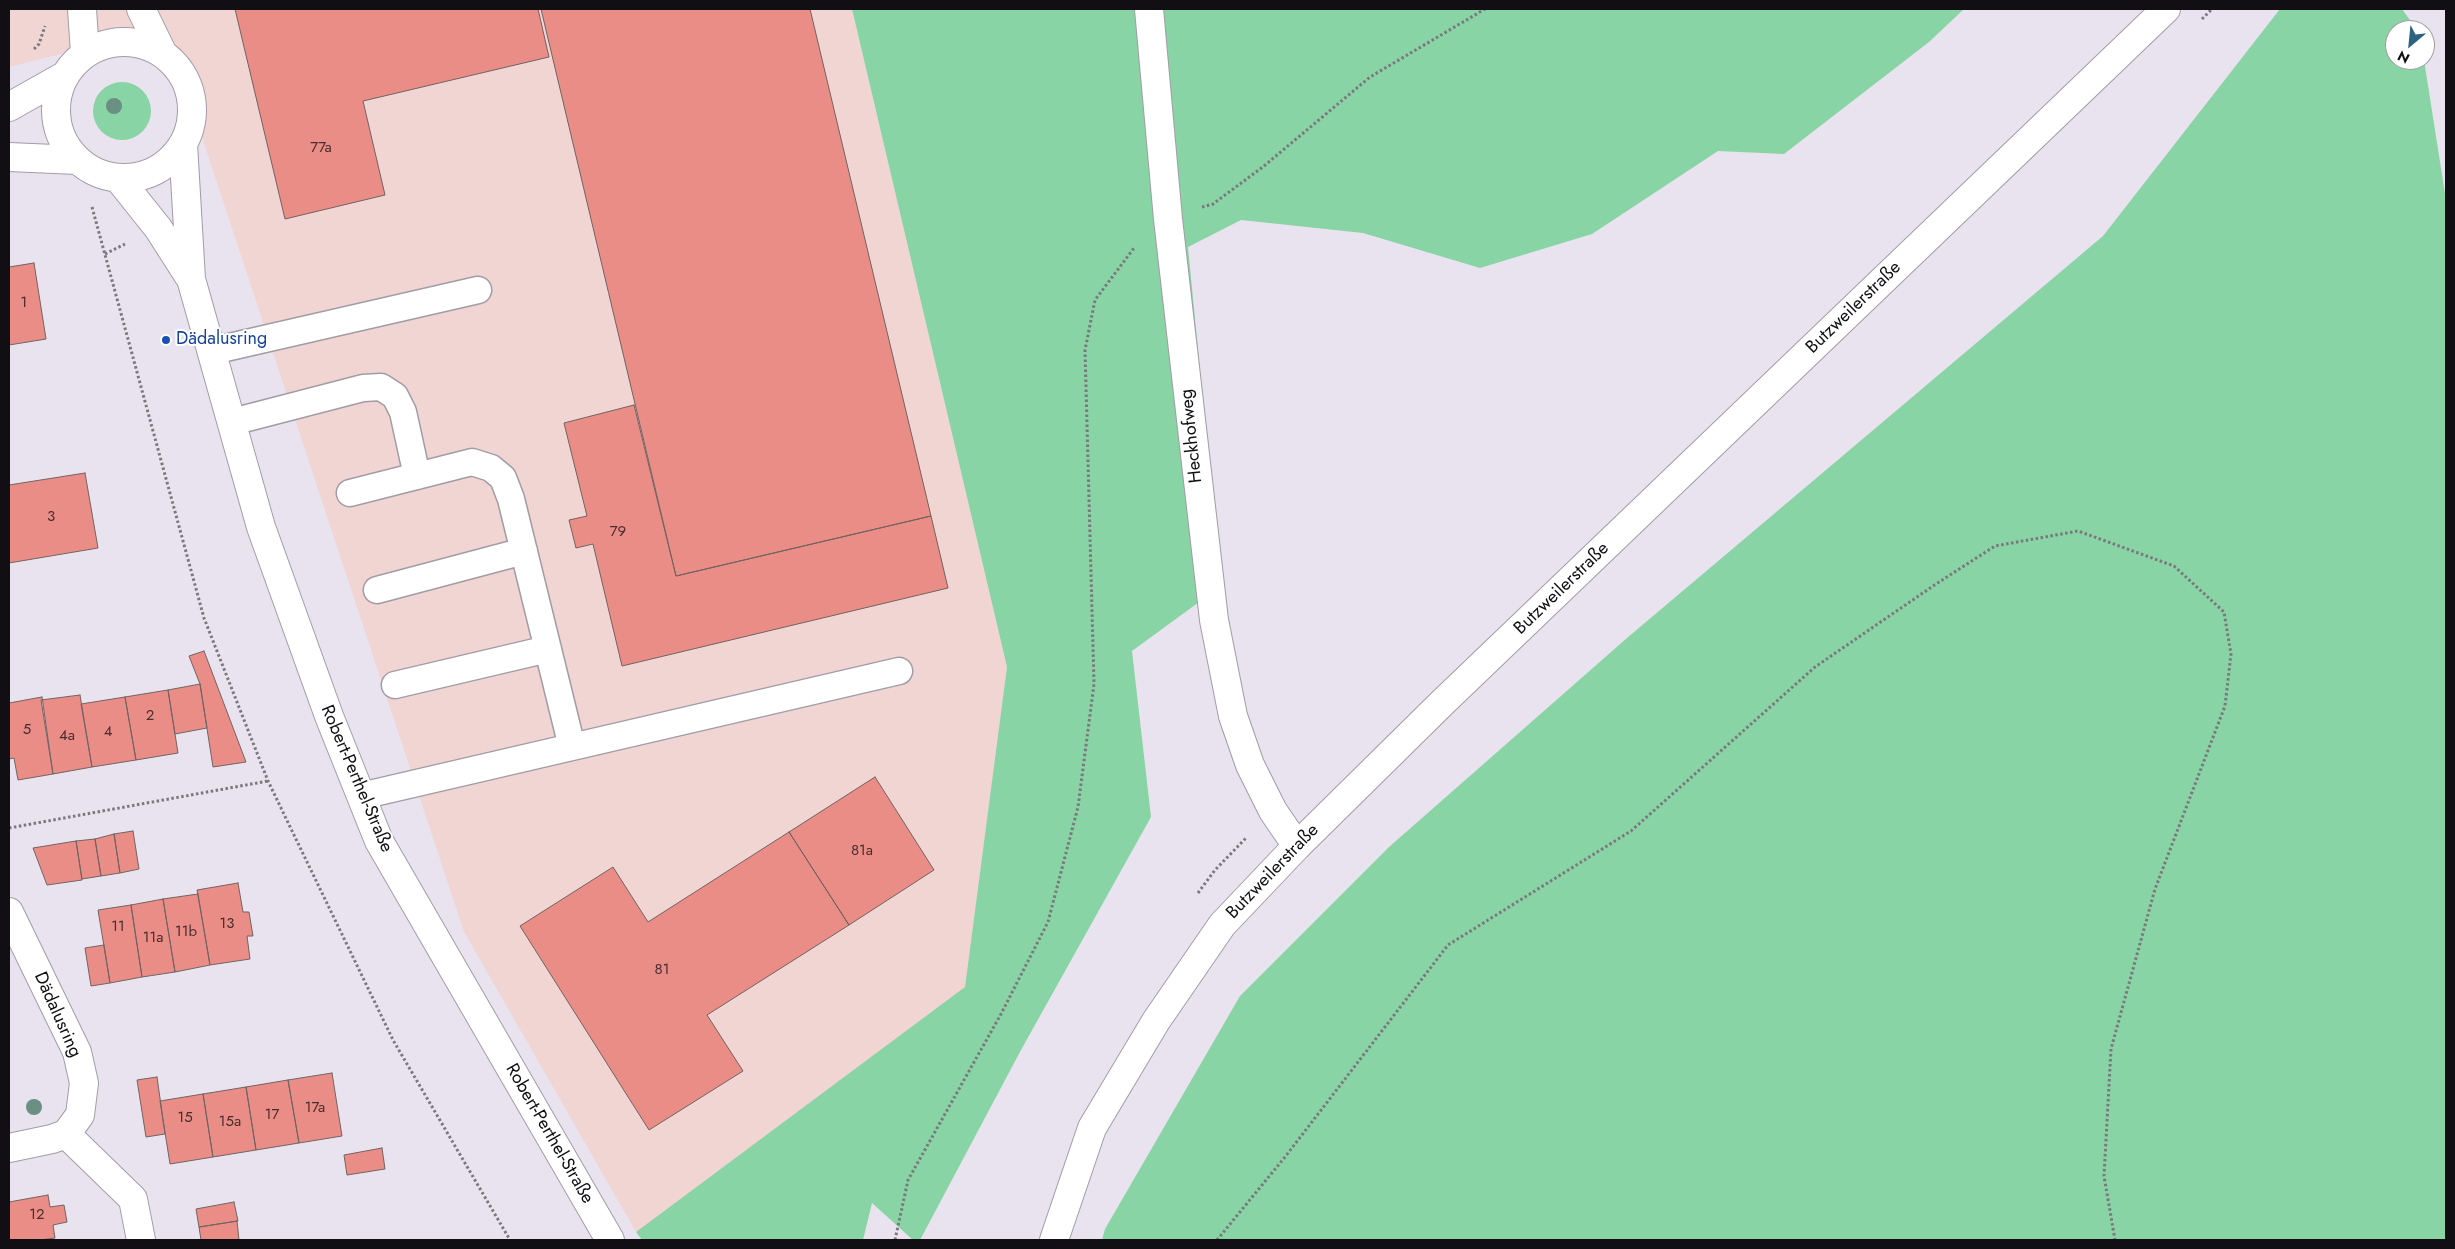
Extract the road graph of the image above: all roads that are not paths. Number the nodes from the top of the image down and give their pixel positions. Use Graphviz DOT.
graph roads {
  1 [pos="82,9"];
  2 [pos="141,9"];
  3 [pos="1149,9"];
  4 [pos="2166,9"];
  5 [pos="85,54"];
  6 [pos="163,54"];
  7 [pos="64,76"];
  8 [pos="9,106"];
  9 [pos="183,144"];
  10 [pos="9,157"];
  11 [pos="77,160"];
  12 [pos="118,178"];
  13 [pos="191,279"];
  14 [pos="478,290"];
  15 [pos="212,351"];
  16 [pos="232,422"];
  17 [pos="417,476"];
  18 [pos="350,493"];
  19 [pos="524,551"];
  20 [pos="377,590"];
  21 [pos="548,649"];
  22 [pos="899,671"];
  23 [pos="396,686"];
  24 [pos="572,747"];
  25 [pos="361,796"];
  26 [pos="1296,846"];
  27 [pos="9,912"];
  28 [pos="66,1134"];
  29 [pos="9,1148"];
  30 [pos="141,1240"];
  31 [pos="610,1240"];
  32 [pos="1054,1240"];
  1 -- 5 [label="street"];
  2 -- 6 [label="street"];
  3 -- 26 [label="street, Heckhofweg"];
  4 -- 26 [label="street, Butzweilerstraße"];
  5 -- 6 [label="street"];
  5 -- 7 [label="street"];
  6 -- 9 [label="street"];
  7 -- 8 [label="street"];
  7 -- 11 [label="street"];
  9 -- 12 [label="street"];
  9 -- 13 [label="street, Robert-Perthel-Straße"];
  10 -- 11 [label="street"];
  11 -- 12 [label="street"];
  12 -- 13 [label="street, Robert-Perthel-Straße"];
  13 -- 15 [label="street, Robert-Perthel-Straße"];
  14 -- 15 [label="lane"];
  15 -- 16 [label="street, Robert-Perthel-Straße"];
  16 -- 17 [label="lane"];
  16 -- 25 [label="street, Robert-Perthel-Straße"];
  17 -- 18 [label="lane"];
  17 -- 19 [label="lane"];
  19 -- 20 [label="lane"];
  19 -- 21 [label="lane"];
  21 -- 23 [label="lane"];
  21 -- 24 [label="lane"];
  22 -- 24 [label="lane"];
  24 -- 25 [label="lane"];
  25 -- 31 [label="street, Robert-Perthel-Straße"];
  26 -- 32 [label="street, Butzweilerstraße"];
  27 -- 28 [label="street, Dädalusring"];
  28 -- 29 [label="street"];
  28 -- 30 [label="street"];
}
